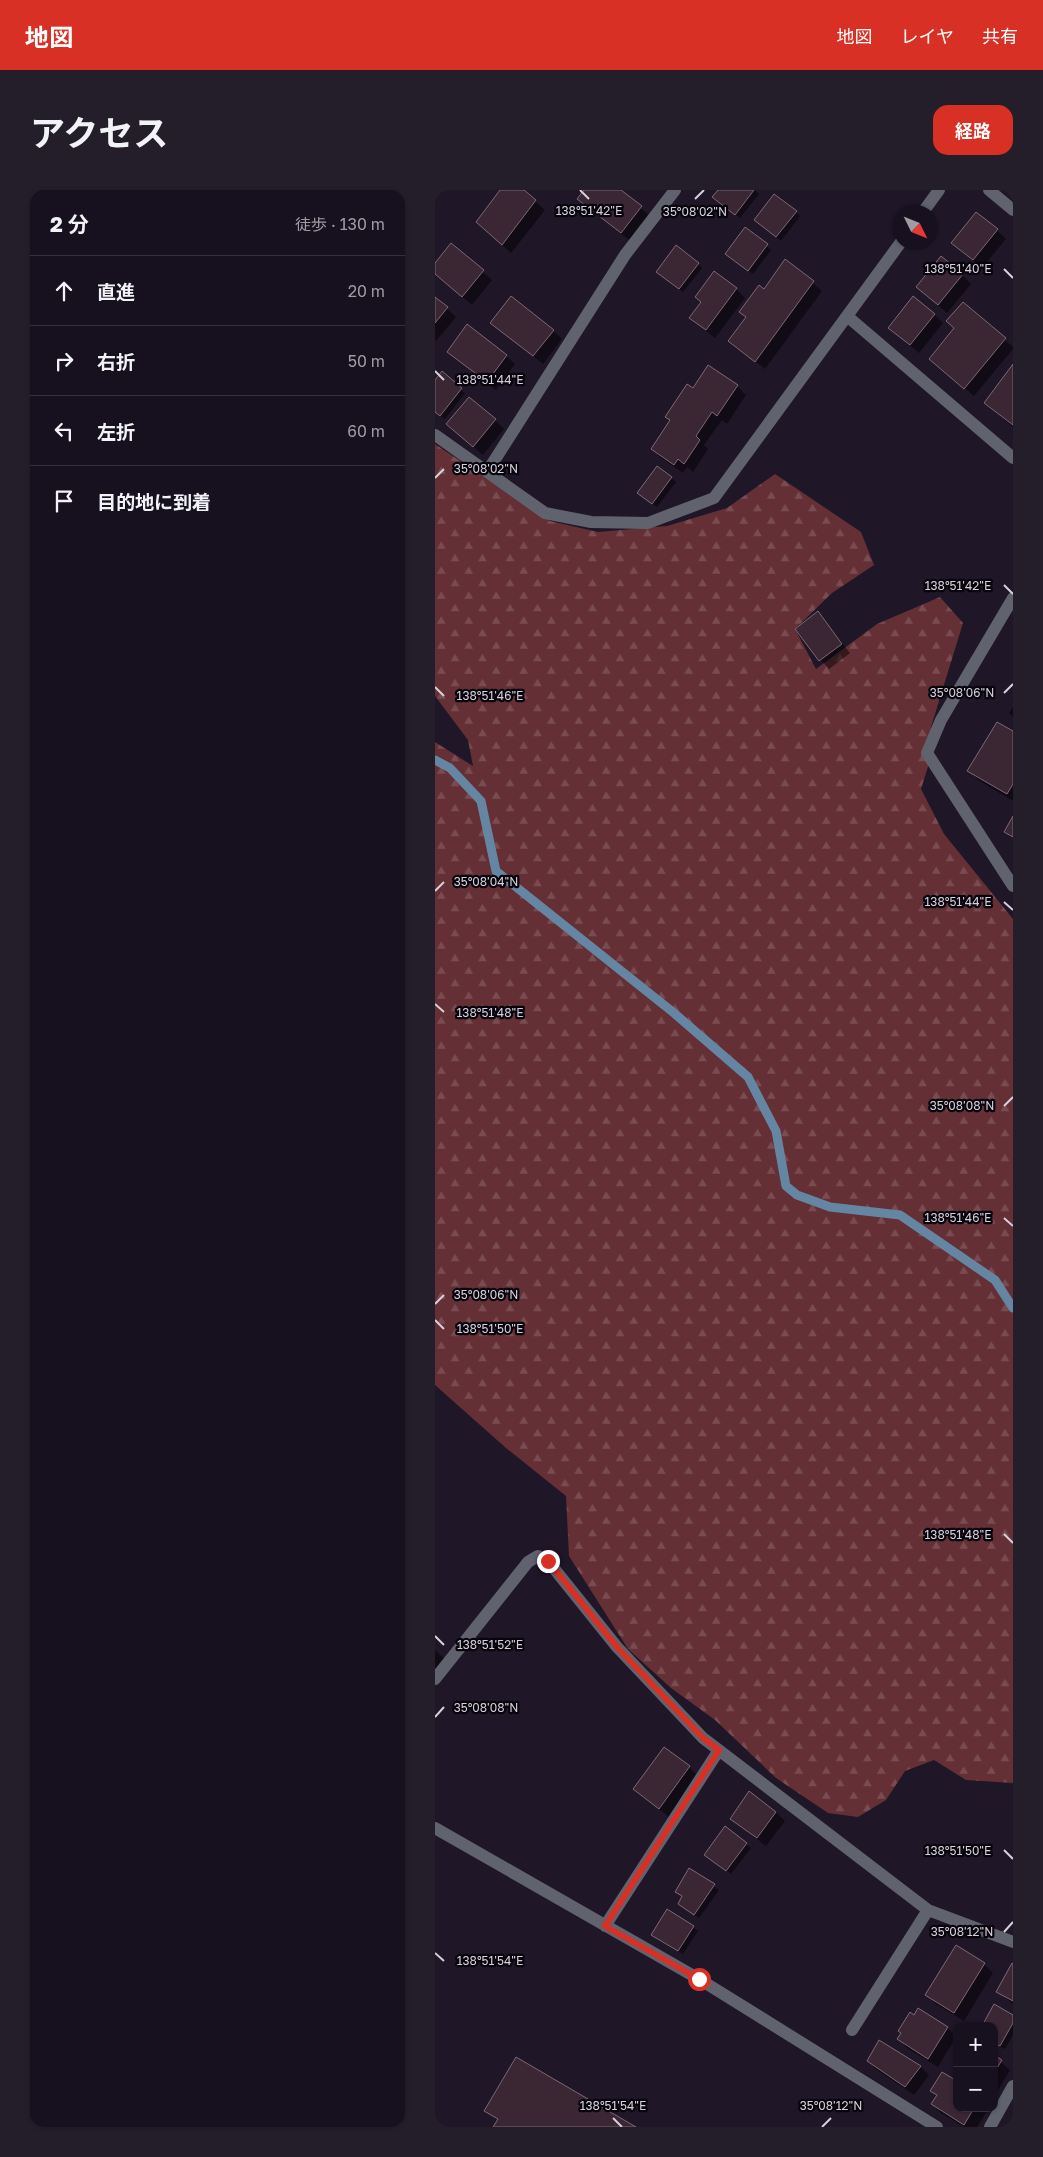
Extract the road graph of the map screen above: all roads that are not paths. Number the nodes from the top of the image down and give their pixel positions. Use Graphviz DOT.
graph roads {
  1 [pos="675,190"];
  2 [pos="939,190"];
  3 [pos="989,190"];
  4 [pos="928,205"];
  5 [pos="1013,210"];
  6 [pos="895,250"];
  7 [pos="847,316"];
  8 [pos="435,435"];
  9 [pos="1013,458"];
  10 [pos="487,472"];
  11 [pos="1013,598"];
  12 [pos="1013,886"];
  13 [pos="435,1679"];
  14 [pos="719,1750"];
  15 [pos="435,1828"];
  16 [pos="928,1910"];
  17 [pos="605,1926"];
  18 [pos="1013,1942"];
  19 [pos="852,2030"];
  20 [pos="1013,2086"];
  21 [pos="937,2127"];
  22 [pos="990,2127"];
  1 -- 10 [label="street"];
  2 -- 4 [label="street"];
  3 -- 5 [label="street"];
  6 -- 7 [label="street"];
  7 -- 9 [label="street"];
  7 -- 10 [label="street"];
  8 -- 10 [label="street"];
  11 -- 12 [label="street"];
  13 -- 14 [label="street"];
  14 -- 16 [label="street"];
  14 -- 17 [label="street"];
  15 -- 17 [label="street"];
  16 -- 18 [label="street"];
  16 -- 19 [label="street"];
  17 -- 21 [label="street"];
  20 -- 22 [label="street"];
}
